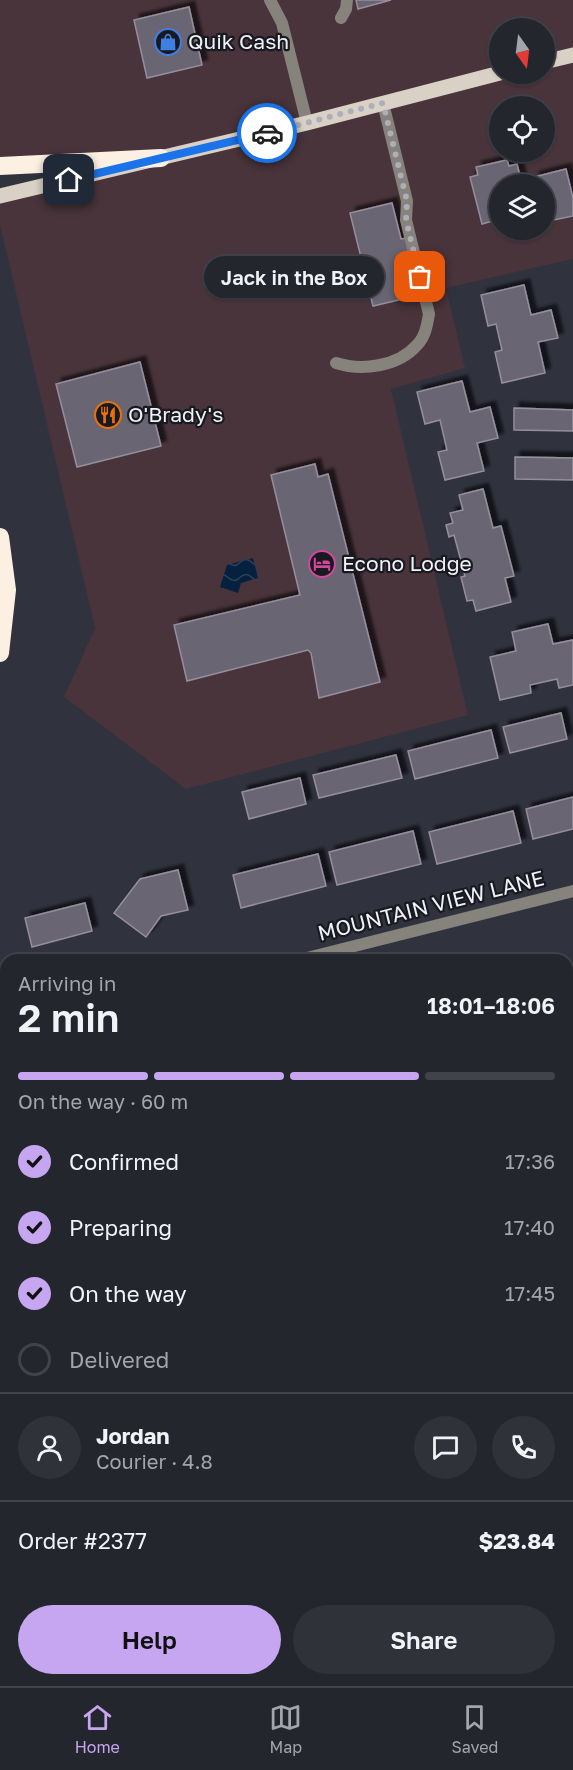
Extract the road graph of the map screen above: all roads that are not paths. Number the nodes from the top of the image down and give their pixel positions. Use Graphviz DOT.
graph roads {
  1 [pos="270,0"];
  2 [pos="347,0"];
  3 [pos="341,18"];
  4 [pos="573,55"];
  5 [pos="555,59"];
  6 [pos="489,76"];
  7 [pos="383,103"];
  8 [pos="307,123"];
  9 [pos="161,158"];
  10 [pos="0,166"];
  11 [pos="0,196"];
  12 [pos="336,363"];
  13 [pos="0,537"];
  14 [pos="0,653"];
  15 [pos="573,891"];
  16 [pos="323,954"];
  1 -- 8 [label="street"];
  2 -- 3 [label="street"];
  4 -- 5 [label="main road"];
  6 -- 7 [label="main road"];
  7 -- 8 [label="main road"];
  7 -- 12 [label="street"];
  8 -- 9 [label="main road"];
  9 -- 10 [label="highway"];
  9 -- 11 [label="main road"];
  13 -- 14 [label="highway"];
  15 -- 16 [label="street, MOUNTAIN VIEW LANE"];
}
